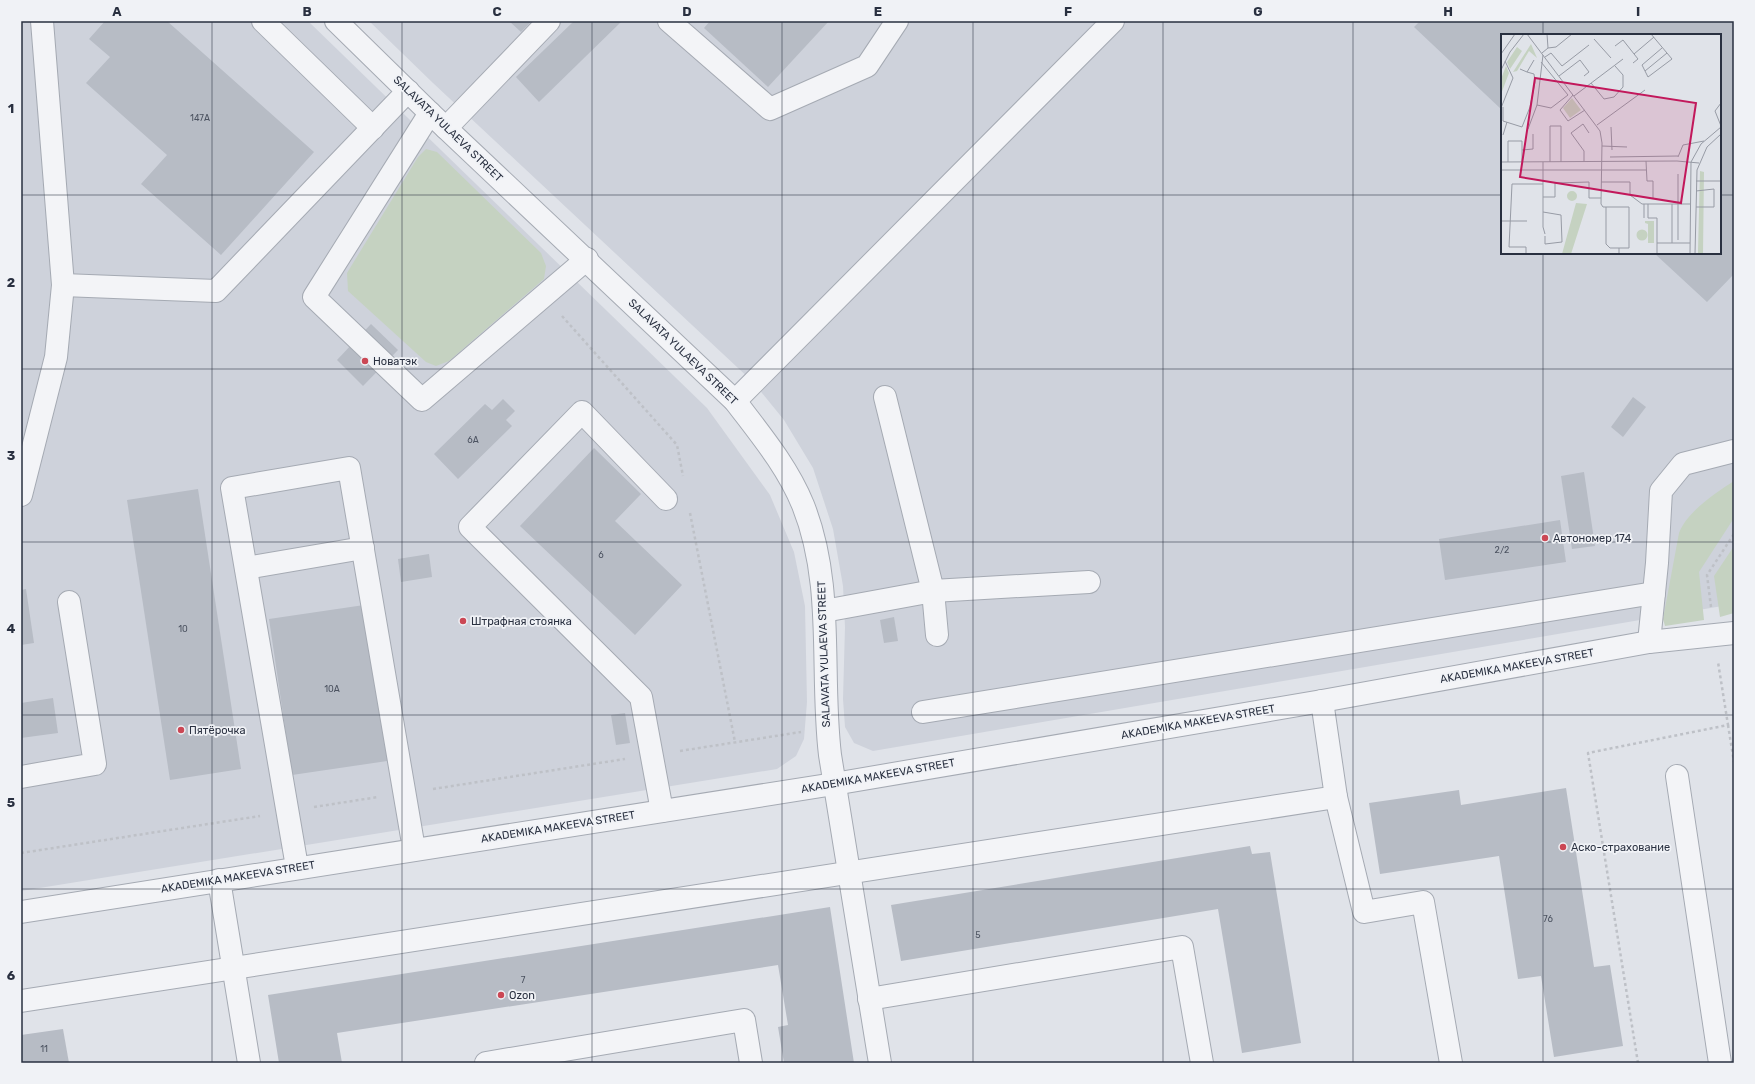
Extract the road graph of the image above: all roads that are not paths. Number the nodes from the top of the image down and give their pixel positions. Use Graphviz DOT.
graph roads {
  1 [pos="42,21"];
  2 [pos="263,21"];
  3 [pos="336,21"];
  4 [pos="549,21"];
  5 [pos="669,21"];
  6 [pos="897,21"];
  7 [pos="1113,21"];
  8 [pos="408,91"];
  9 [pos="430,113"];
  10 [pos="373,128"];
  11 [pos="446,128"];
  12 [pos="587,259"];
  13 [pos="63,285"];
  14 [pos="885,397"];
  15 [pos="735,401"];
  16 [pos="1734,451"];
  17 [pos="21,495"];
  18 [pos="666,499"];
  19 [pos="363,548"];
  20 [pos="246,568"];
  21 [pos="1089,582"];
  22 [pos="933,592"];
  23 [pos="1654,593"];
  24 [pos="69,602"];
  25 [pos="824,611"];
  26 [pos="1724,634"];
  27 [pos="937,635"];
  28 [pos="1649,642"];
  29 [pos="1322,701"];
  30 [pos="923,712"];
  31 [pos="1677,776"];
  32 [pos="21,777"];
  33 [pos="834,784"];
  34 [pos="1336,797"];
  35 [pos="662,811"];
  36 [pos="414,849"];
  37 [pos="297,867"];
  38 [pos="848,871"];
  39 [pos="219,880"];
  40 [pos="21,912"];
  41 [pos="233,968"];
  42 [pos="869,999"];
  43 [pos="21,1001"];
  44 [pos="249,1063"];
  45 [pos="486,1063"];
  46 [pos="751,1063"];
  47 [pos="880,1063"];
  48 [pos="1202,1063"];
  49 [pos="1451,1063"];
  50 [pos="1720,1063"];
  1 -- 13 [label="street"];
  2 -- 10 [label="street"];
  3 -- 8 [label="street, SALAVATA YULAEVA STREET"];
  4 -- 11 [label="street"];
  5 -- 6 [label="street"];
  7 -- 15 [label="street"];
  8 -- 9 [label="street, SALAVATA YULAEVA STREET"];
  8 -- 10 [label="street"];
  9 -- 11 [label="street, SALAVATA YULAEVA STREET"];
  9 -- 12 [label="street"];
  10 -- 13 [label="street"];
  11 -- 12 [label="street, SALAVATA YULAEVA STREET"];
  12 -- 15 [label="street, SALAVATA YULAEVA STREET"];
  13 -- 17 [label="street"];
  14 -- 22 [label="street"];
  15 -- 25 [label="street, SALAVATA YULAEVA STREET"];
  16 -- 23 [label="street"];
  18 -- 35 [label="street"];
  19 -- 20 [label="street"];
  19 -- 20 [label="street"];
  19 -- 36 [label="street"];
  20 -- 37 [label="street"];
  21 -- 22 [label="street"];
  22 -- 25 [label="street"];
  22 -- 27 [label="street"];
  23 -- 28 [label="street"];
  23 -- 30 [label="street"];
  24 -- 32 [label="street"];
  25 -- 33 [label="street, SALAVATA YULAEVA STREET"];
  26 -- 28 [label="street, AKADEMIKA MAKEEVA STREET"];
  28 -- 29 [label="street, AKADEMIKA MAKEEVA STREET"];
  29 -- 33 [label="street, AKADEMIKA MAKEEVA STREET"];
  29 -- 34 [label="street"];
  31 -- 50 [label="street"];
  33 -- 35 [label="street, AKADEMIKA MAKEEVA STREET"];
  33 -- 38 [label="street, SALAVATA YULAEVA STREET"];
  34 -- 38 [label="street"];
  34 -- 49 [label="street"];
  35 -- 36 [label="street, AKADEMIKA MAKEEVA STREET"];
  36 -- 37 [label="street, AKADEMIKA MAKEEVA STREET"];
  37 -- 39 [label="street, AKADEMIKA MAKEEVA STREET"];
  38 -- 41 [label="street"];
  38 -- 42 [label="street, SALAVATA YULAEVA STREET"];
  39 -- 40 [label="street, AKADEMIKA MAKEEVA STREET"];
  39 -- 41 [label="street"];
  41 -- 43 [label="street"];
  41 -- 44 [label="street"];
  42 -- 47 [label="street, SALAVATA YULAEVA STREET"];
  42 -- 48 [label="street"];
  45 -- 46 [label="street"];
}
